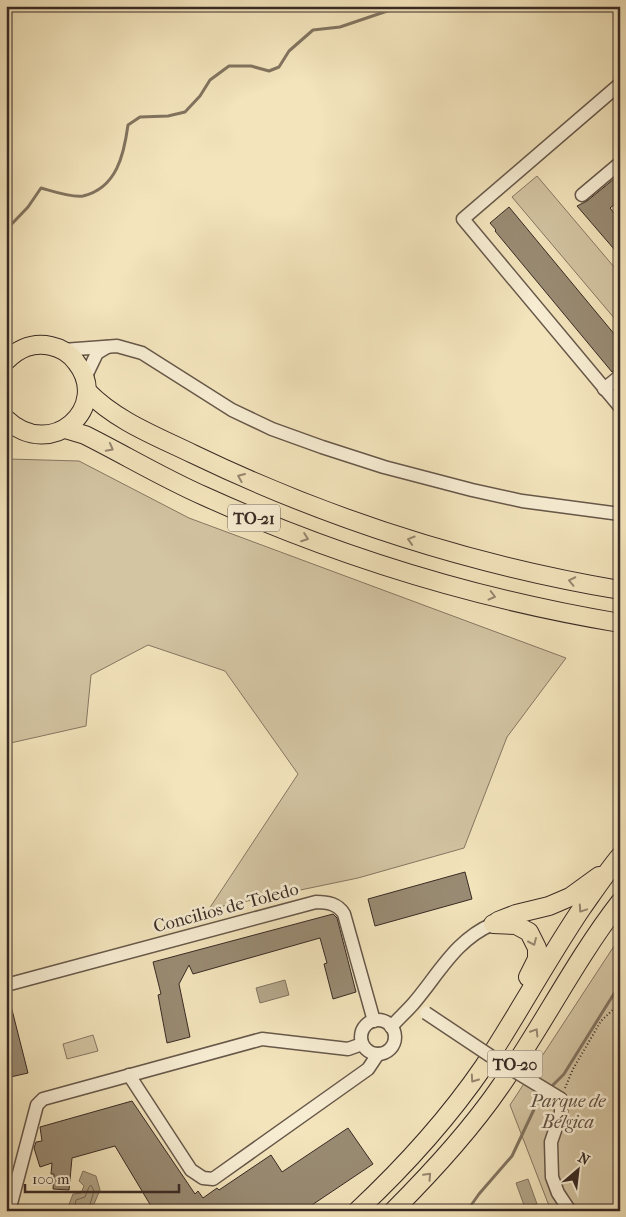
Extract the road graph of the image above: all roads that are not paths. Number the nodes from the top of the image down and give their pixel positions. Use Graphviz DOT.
graph roads {
  1 [pos="620,84"];
  2 [pos="620,163"];
  3 [pos="582,195"];
  4 [pos="6,342"];
  5 [pos="107,347"];
  6 [pos="23,348"];
  7 [pos="64,350"];
  8 [pos="6,361"];
  9 [pos="620,376"];
  10 [pos="86,384"];
  11 [pos="614,396"];
  12 [pos="6,419"];
  13 [pos="65,428"];
  14 [pos="620,514"];
  15 [pos="620,590"];
  16 [pos="620,623"];
  17 [pos="614,862"];
  18 [pos="620,902"];
  19 [pos="493,924"];
  20 [pos="6,985"];
  21 [pos="426,1013"];
  22 [pos="374,1021"];
  23 [pos="391,1027"];
  24 [pos="500,1038"];
  25 [pos="362,1044"];
  26 [pos="378,1054"];
  27 [pos="129,1075"];
  28 [pos="9,1211"];
  29 [pos="357,1211"];
  30 [pos="393,1211"];
  31 [pos="570,1211"];
  1 -- 11 [label="street"];
  2 -- 3 [label="street"];
  4 -- 6 [label="highway"];
  5 -- 7 [label="street"];
  5 -- 10 [label="street"];
  5 -- 14 [label="street"];
  6 -- 7 [label="highway"];
  6 -- 8 [label="highway"];
  7 -- 10 [label="highway, TO-21"];
  9 -- 11 [label="street"];
  10 -- 13 [label="highway"];
  15 -- 10 [label="highway, TO-21, one-way"];
  12 -- 13 [label="highway"];
  13 -- 16 [label="highway, TO-21, one-way"];
  17 -- 19 [label="highway"];
  17 -- 24 [label="highway, TO-20, one-way"];
  30 -- 18 [label="highway, TO-20, one-way"];
  19 -- 23 [label="street"];
  19 -- 24 [label="highway, one-way"];
  20 -- 22 [label="street, Concilios de Toledo"];
  21 -- 31 [label="street, bridge"];
  22 -- 23 [label="street"];
  22 -- 25 [label="street"];
  23 -- 26 [label="street"];
  24 -- 29 [label="highway, TO-20, one-way"];
  25 -- 26 [label="street"];
  25 -- 27 [label="street"];
  26 -- 27 [label="street"];
  27 -- 28 [label="street"];
}
